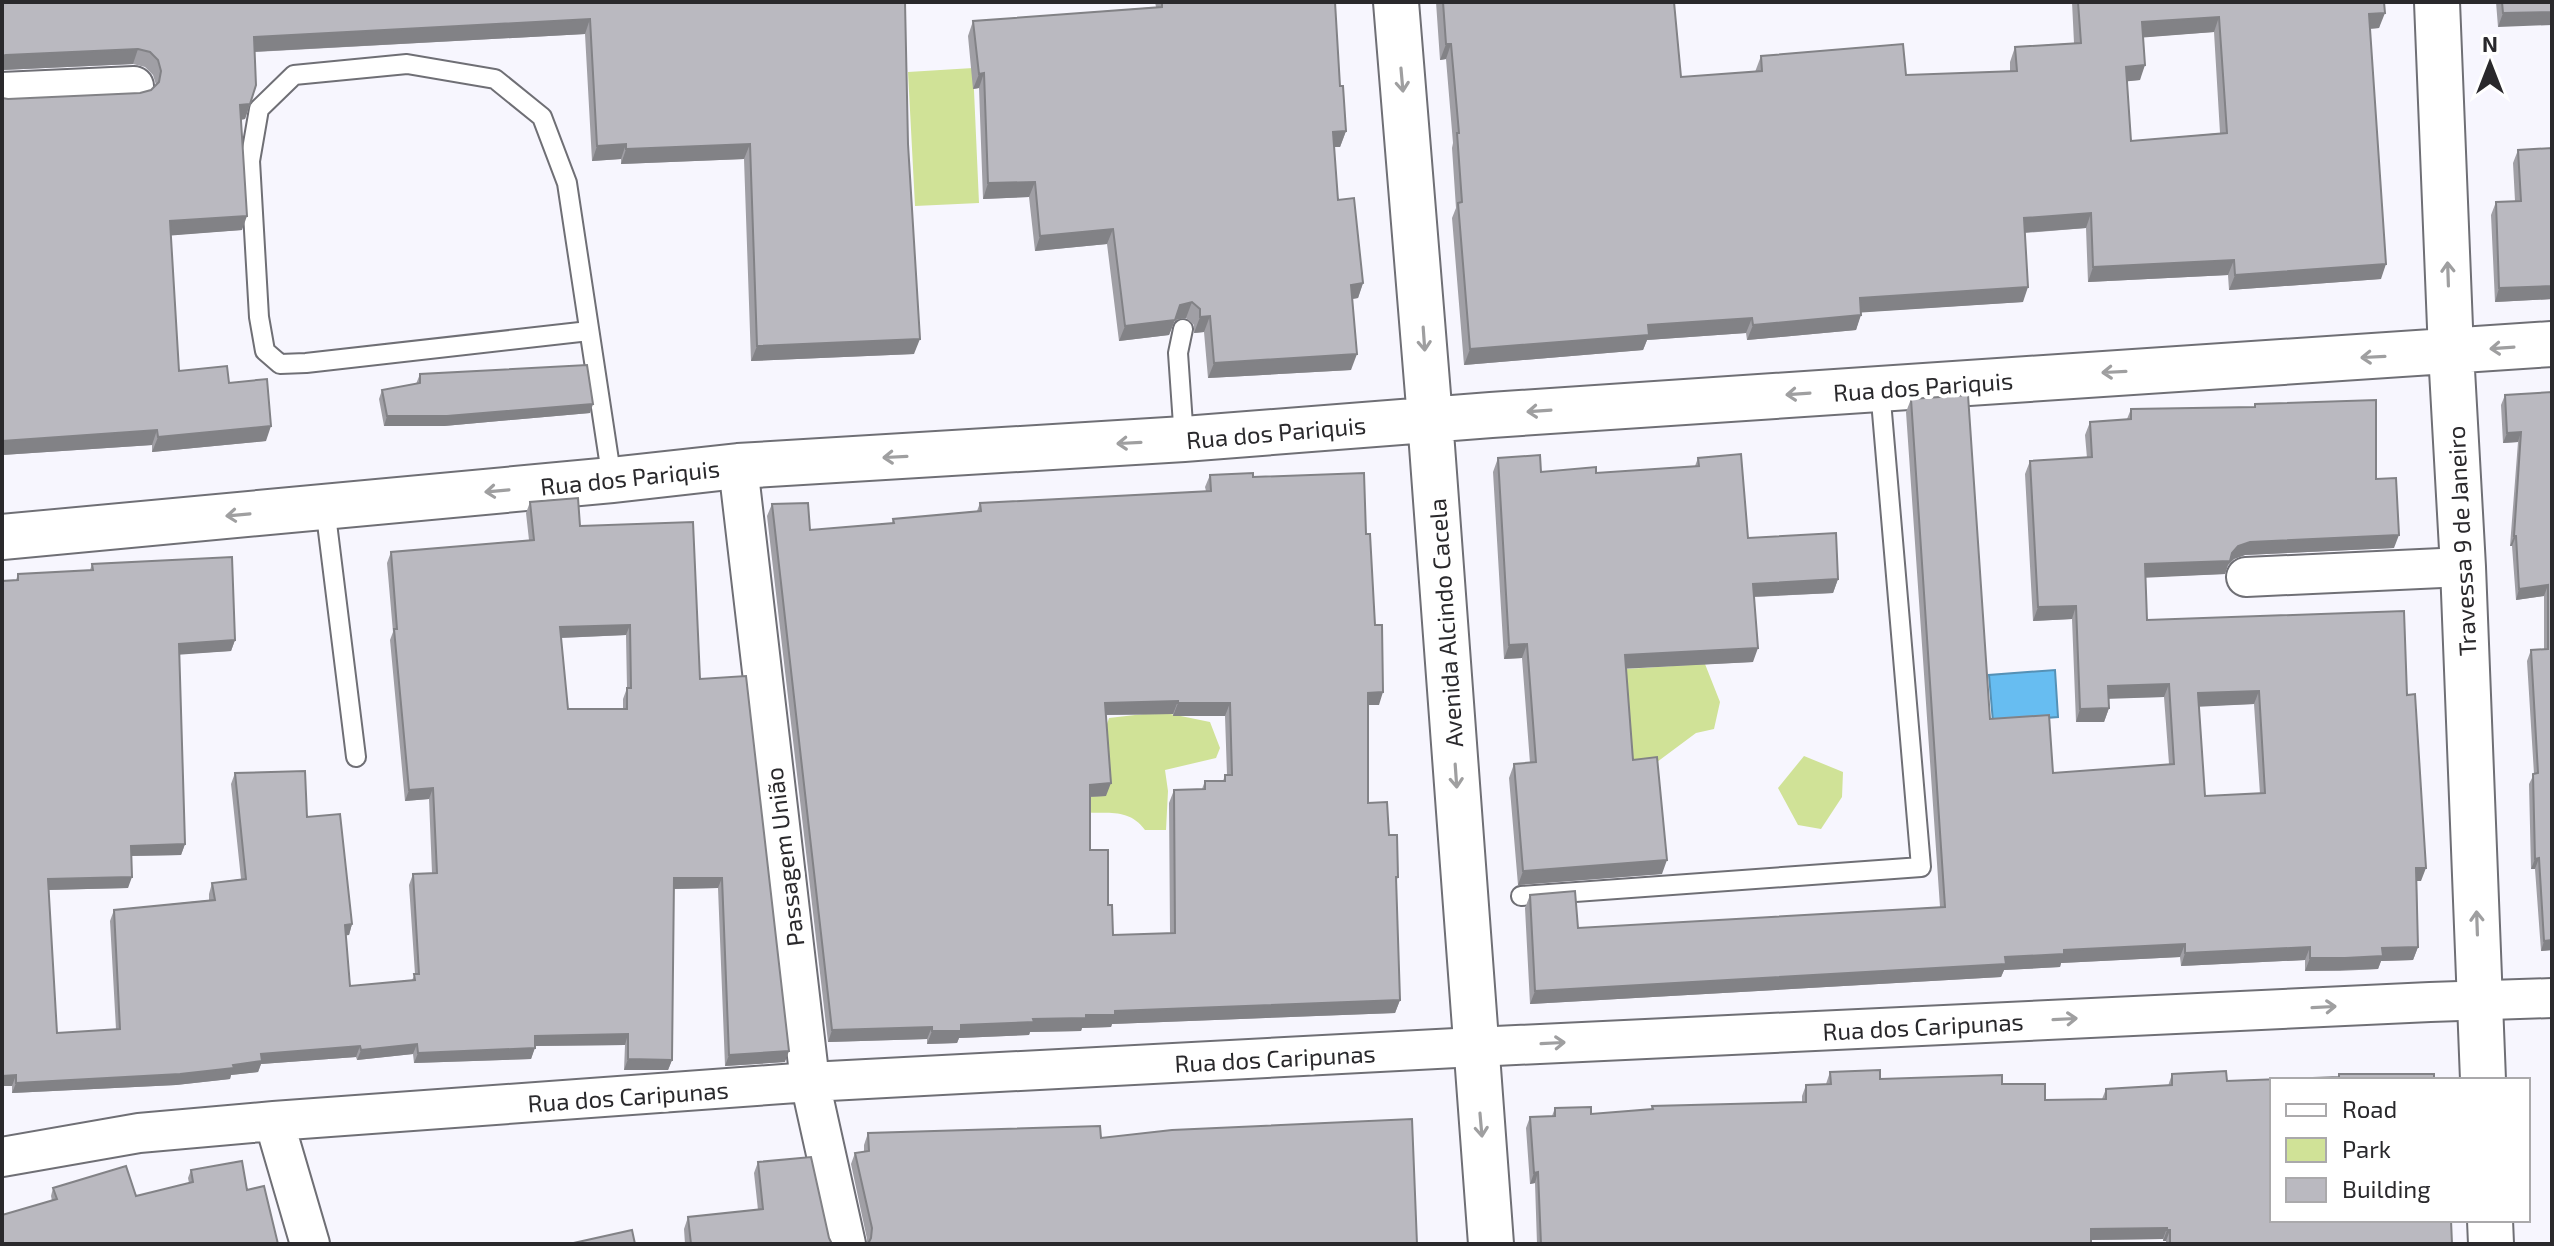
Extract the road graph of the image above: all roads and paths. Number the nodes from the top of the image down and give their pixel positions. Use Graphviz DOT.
graph roads {
  1 [pos="1396,2"];
  2 [pos="2437,2"];
  3 [pos="134,86"];
  4 [pos="2,92"];
  5 [pos="1183,329"];
  6 [pos="589,331"];
  7 [pos="2552,344"];
  8 [pos="2451,352"];
  9 [pos="1880,389"];
  10 [pos="1430,419"];
  11 [pos="1184,439"];
  12 [pos="738,466"];
  13 [pos="612,480"];
  14 [pos="325,507"];
  15 [pos="2,537"];
  16 [pos="2463,567"];
  17 [pos="2246,577"];
  18 [pos="356,757"];
  19 [pos="1521,896"];
  20 [pos="2552,998"];
  21 [pos="2480,1001"];
  22 [pos="1475,1047"];
  23 [pos="2483,1078"];
  24 [pos="810,1082"];
  25 [pos="274,1121"];
  26 [pos="2,1157"];
  27 [pos="2490,1222"];
  28 [pos="310,1244"];
  29 [pos="846,1244"];
  30 [pos="1491,1244"];
  31 [pos="2491,1244"];
  1 -- 10 [label="street, Avenida Alcindo Cacela, one-way"];
  8 -- 2 [label="street, Travessa 9 de Janeiro, one-way"];
  3 -- 4 [label="street"];
  5 -- 11 [label="lane"];
  6 -- 6 [label="lane"];
  6 -- 13 [label="lane"];
  7 -- 8 [label="street, Rua dos Pariquis, one-way"];
  8 -- 9 [label="street, Rua dos Pariquis, one-way"];
  8 -- 16 [label="street, Travessa 9 de Janeiro"];
  9 -- 10 [label="street, Rua dos Pariquis, one-way"];
  9 -- 19 [label="lane"];
  10 -- 11 [label="street, Rua dos Pariquis"];
  10 -- 22 [label="street, Avenida Alcindo Cacela, one-way"];
  11 -- 12 [label="street, Rua dos Pariquis, one-way"];
  12 -- 13 [label="street, Rua dos Pariquis"];
  12 -- 24 [label="street, Passagem União"];
  13 -- 14 [label="street, Rua dos Pariquis, one-way"];
  14 -- 15 [label="street, Rua dos Pariquis, one-way"];
  14 -- 18 [label="lane"];
  16 -- 17 [label="street"];
  21 -- 16 [label="street, Travessa 9 de Janeiro, one-way"];
  20 -- 21 [label="street, Rua dos Caripunas"];
  22 -- 21 [label="street, Rua dos Caripunas, one-way"];
  21 -- 23 [label="street, Travessa 9 de Janeiro"];
  22 -- 24 [label="street, Rua dos Caripunas"];
  22 -- 30 [label="street, Avenida Alcindo Cacela, one-way"];
  24 -- 25 [label="street, Rua dos Caripunas"];
  24 -- 29 [label="street, Passagem União"];
  25 -- 26 [label="street, Rua dos Caripunas"];
  25 -- 28 [label="street"];
  27 -- 31 [label="street"];
}
